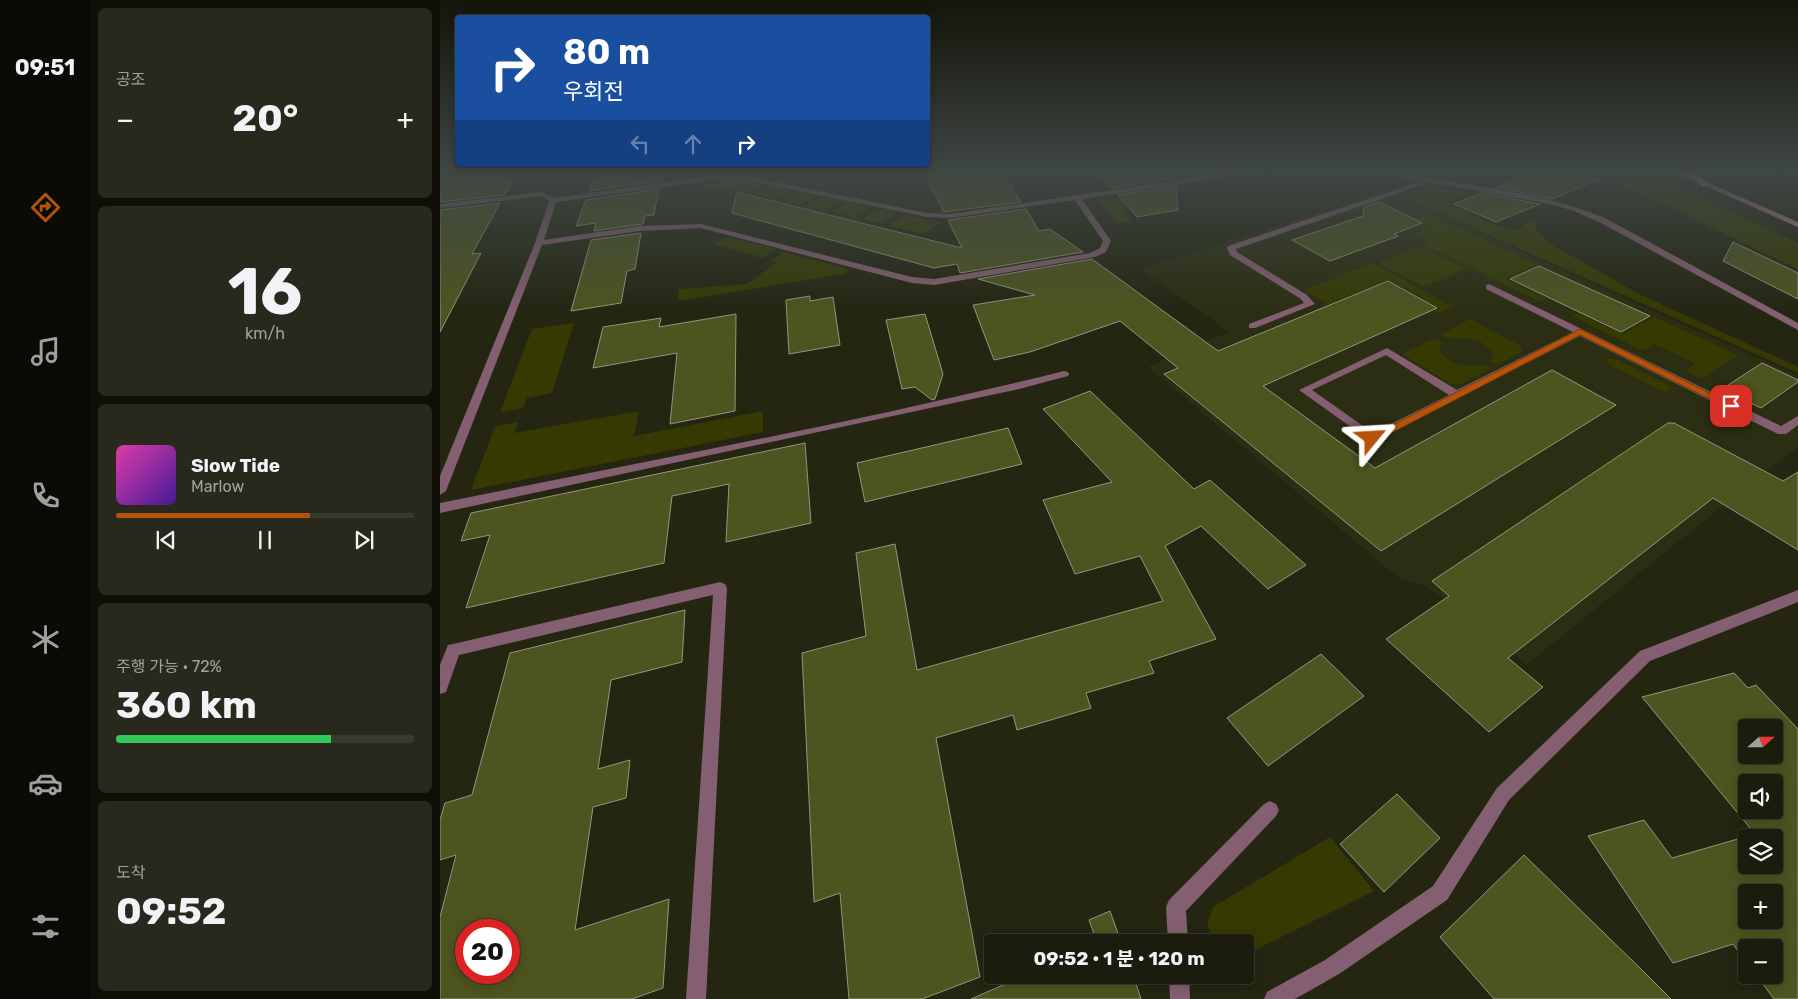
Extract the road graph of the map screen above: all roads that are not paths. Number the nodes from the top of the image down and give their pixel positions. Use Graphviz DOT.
graph roads {
  1 [pos="547,220"];
  2 [pos="1092,220"];
  3 [pos="1315,220"];
  4 [pos="1601,220"];
  5 [pos="1786,220"];
  6 [pos="1798,225"];
  7 [pos="539,243"];
  8 [pos="1489,288"];
  9 [pos="1252,326"];
  10 [pos="1798,327"];
  11 [pos="1580,332"];
  12 [pos="1064,374"];
  13 [pos="1457,395"];
  14 [pos="1798,420"];
  15 [pos="440,491"];
  16 [pos="440,508"];
  17 [pos="1798,596"];
  18 [pos="440,687"];
  19 [pos="1270,810"];
  20 [pos="1178,934"];
  21 [pos="1179,984"];
  22 [pos="696,999"];
  23 [pos="1180,999"];
  24 [pos="1274,999"];
  1 -- 7 [label="street"];
  2 -- 7 [label="street"];
  3 -- 9 [label="street"];
  4 -- 10 [label="street"];
  5 -- 6 [label="main road"];
  7 -- 15 [label="street"];
  8 -- 11 [label="street"];
  11 -- 13 [label="street"];
  11 -- 14 [label="street"];
  12 -- 16 [label="street"];
  13 -- 13 [label="street"];
  17 -- 24 [label="street"];
  18 -- 22 [label="street"];
  19 -- 20 [label="street"];
  21 -- 23 [label="street"];
}
